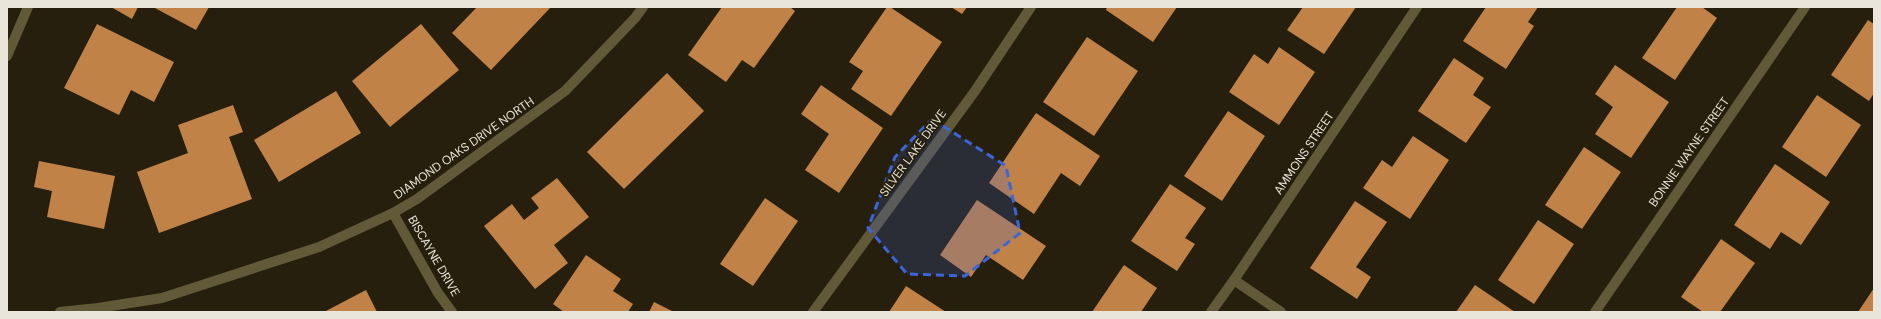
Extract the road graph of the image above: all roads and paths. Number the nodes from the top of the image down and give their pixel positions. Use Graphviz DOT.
graph roads {
  1 [pos="28,7"];
  2 [pos="643,7"];
  3 [pos="1031,7"];
  4 [pos="1417,7"];
  5 [pos="1805,7"];
  6 [pos="7,56"];
  7 [pos="393,213"];
  8 [pos="1234,280"];
  9 [pos="60,312"];
  10 [pos="452,312"];
  11 [pos="813,312"];
  12 [pos="1211,312"];
  13 [pos="1281,312"];
  14 [pos="1595,312"];
  1 -- 6 [label="street"];
  2 -- 7 [label="street, DIAMOND OAKS DRIVE NORTH"];
  3 -- 11 [label="street, SILVER LAKE DRIVE"];
  4 -- 8 [label="street, AMMONS STREET"];
  5 -- 14 [label="street, BONNIE WAYNE STREET"];
  7 -- 9 [label="street, DIAMOND OAKS DRIVE NORTH"];
  7 -- 10 [label="street, BISCAYNE DRIVE"];
  8 -- 12 [label="street, AMMONS STREET"];
  8 -- 13 [label="street"];
}
